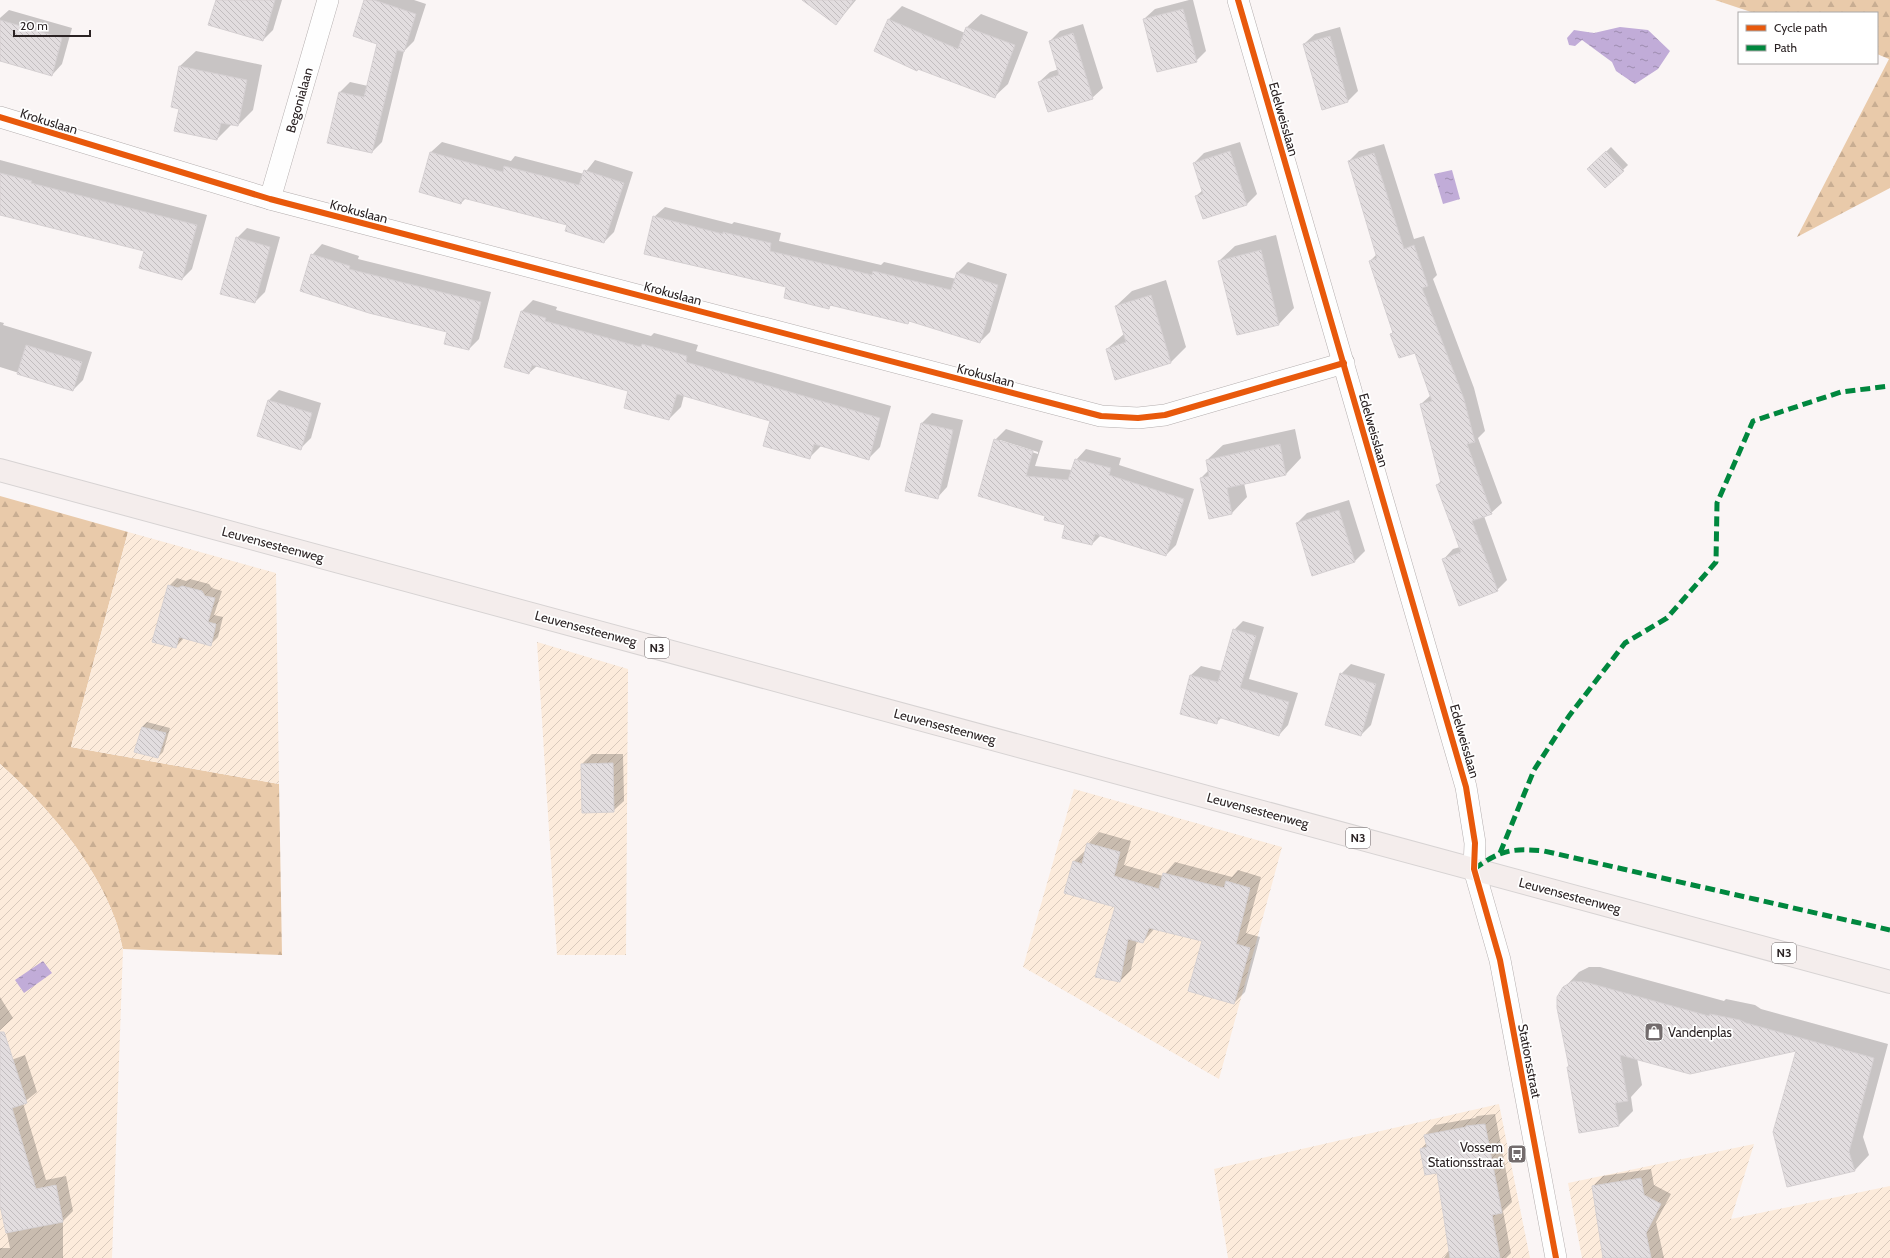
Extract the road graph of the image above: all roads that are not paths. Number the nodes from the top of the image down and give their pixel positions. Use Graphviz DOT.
graph roads {
  1 [pos="328,0"];
  2 [pos="1238,0"];
  3 [pos="0,117"];
  4 [pos="270,199"];
  5 [pos="1344,363"];
  6 [pos="0,470"];
  7 [pos="1474,869"];
  8 [pos="1890,982"];
  9 [pos="1556,1258"];
  1 -- 4 [label="street, Begonialaan"];
  2 -- 5 [label="street, Edelweisslaan"];
  3 -- 4 [label="street, Krokuslaan"];
  4 -- 5 [label="street, Krokuslaan"];
  5 -- 7 [label="street, Edelweisslaan"];
  6 -- 7 [label="main road, Leuvensesteenweg / N3"];
  7 -- 8 [label="main road, Leuvensesteenweg / N3"];
  7 -- 9 [label="street, Stationsstraat"];
}
